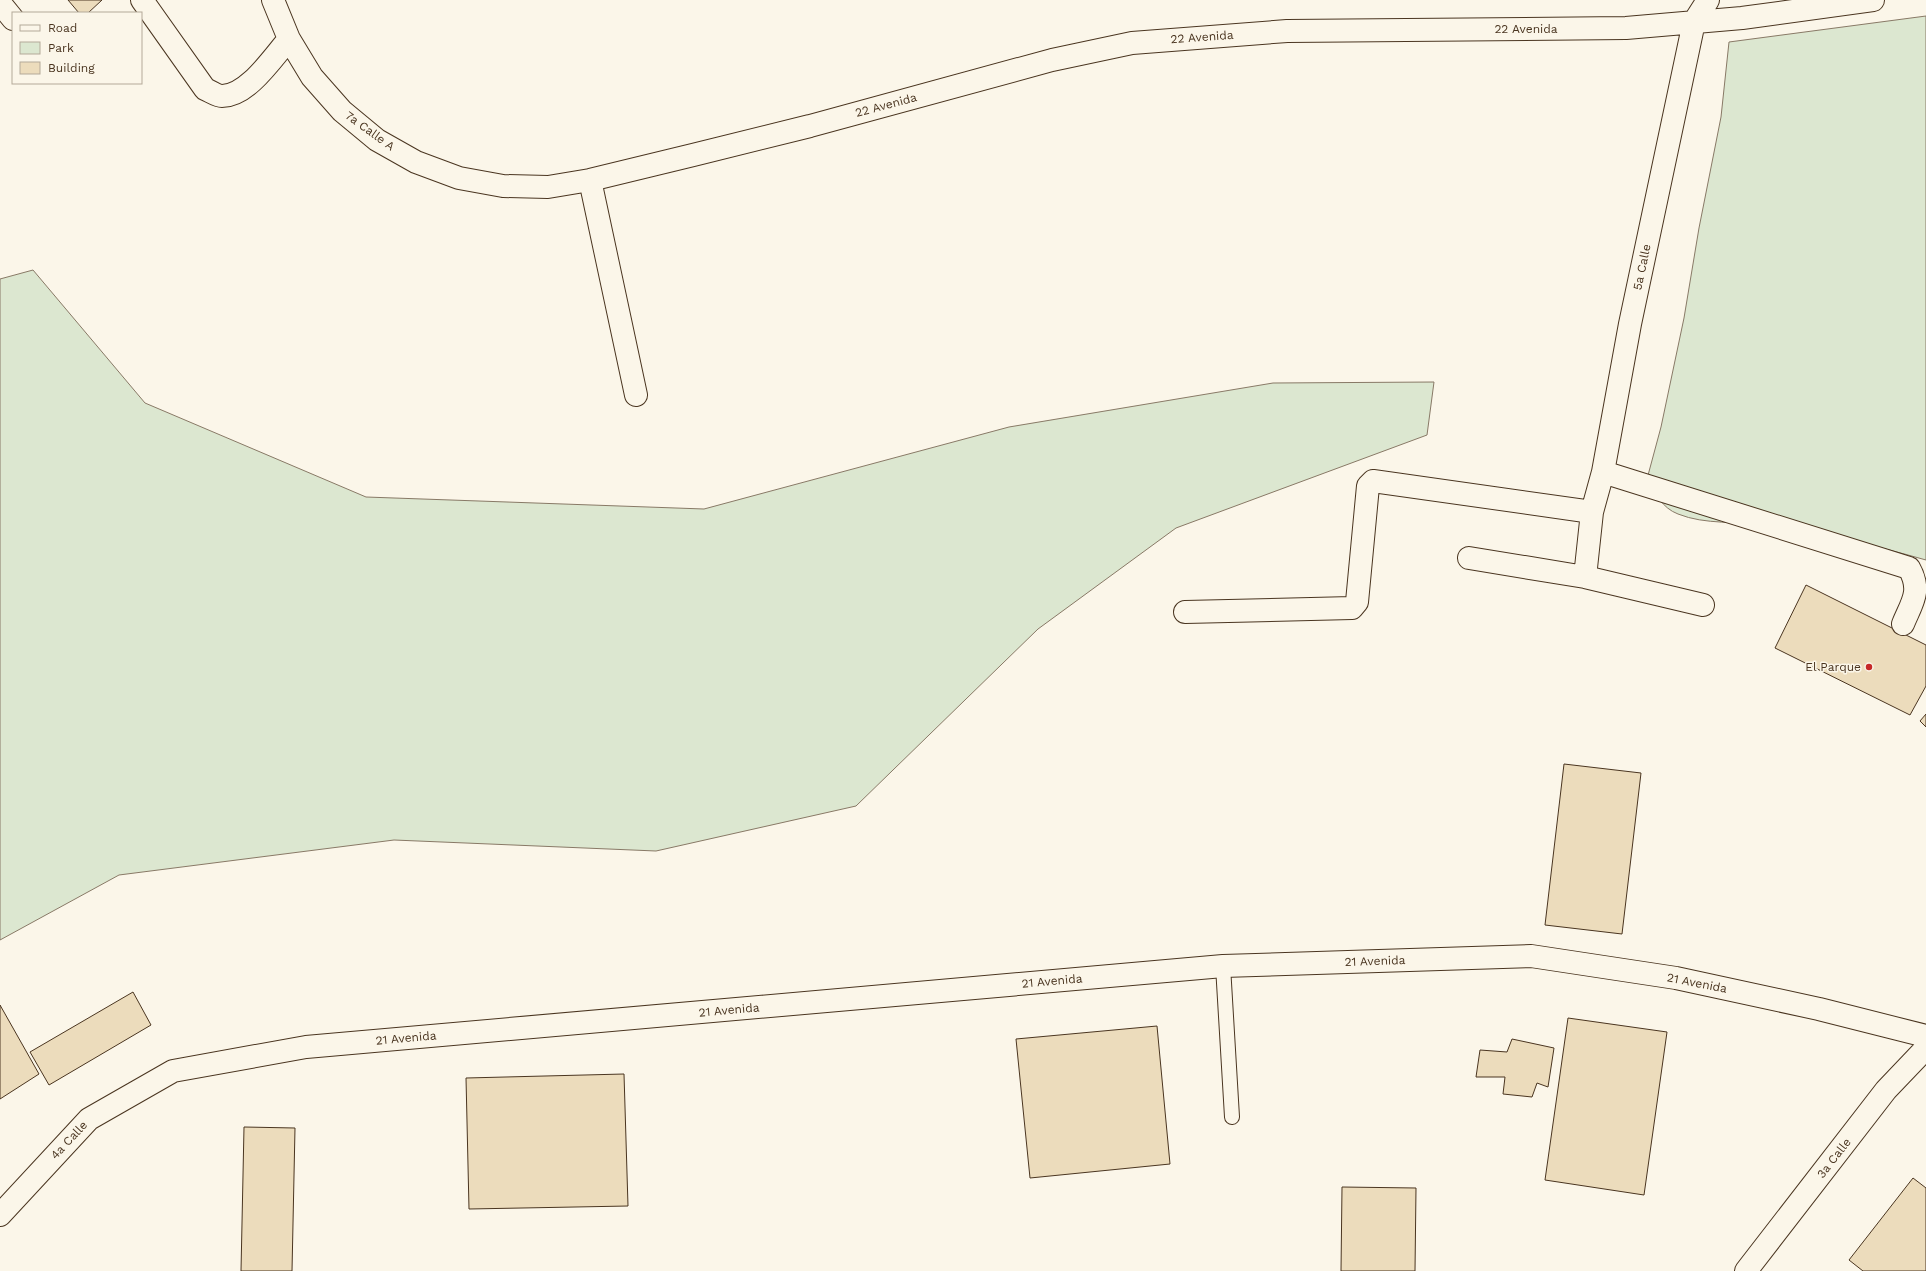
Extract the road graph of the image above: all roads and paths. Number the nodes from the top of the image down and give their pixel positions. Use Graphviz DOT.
graph roads {
  1 [pos="142,0"];
  2 [pos="273,0"];
  3 [pos="1708,0"];
  4 [pos="1873,0"];
  5 [pos="0,3"];
  6 [pos="12,18"];
  7 [pos="1694,22"];
  8 [pos="289,39"];
  9 [pos="590,180"];
  10 [pos="548,186"];
  11 [pos="636,395"];
  12 [pos="1603,472"];
  13 [pos="1592,512"];
  14 [pos="1469,558"];
  15 [pos="1585,577"];
  16 [pos="1703,605"];
  17 [pos="1185,612"];
  18 [pos="1903,624"];
  19 [pos="1223,966"];
  20 [pos="1926,1036"];
  21 [pos="1926,1048"];
  22 [pos="173,1071"];
  23 [pos="1232,1117"];
  24 [pos="0,1215"];
  25 [pos="1746,1271"];
  1 -- 8 [label="street"];
  2 -- 8 [label="street, 7a Calle A"];
  3 -- 7 [label="street"];
  4 -- 7 [label="street, 22 Avenida"];
  5 -- 6 [label="street"];
  7 -- 9 [label="street, 22 Avenida"];
  7 -- 12 [label="street, 5a Calle"];
  8 -- 10 [label="street, 7a Calle A"];
  9 -- 10 [label="street, 22 Avenida"];
  9 -- 11 [label="street"];
  12 -- 13 [label="street, 5a Calle"];
  12 -- 18 [label="street"];
  13 -- 15 [label="street, 5a Calle"];
  13 -- 17 [label="street"];
  14 -- 15 [label="street"];
  15 -- 16 [label="street"];
  19 -- 20 [label="street, 21 Avenida"];
  19 -- 22 [label="street, 21 Avenida"];
  19 -- 23 [label="lane"];
  21 -- 25 [label="street, 3a Calle"];
  22 -- 24 [label="street, 4a Calle"];
}
